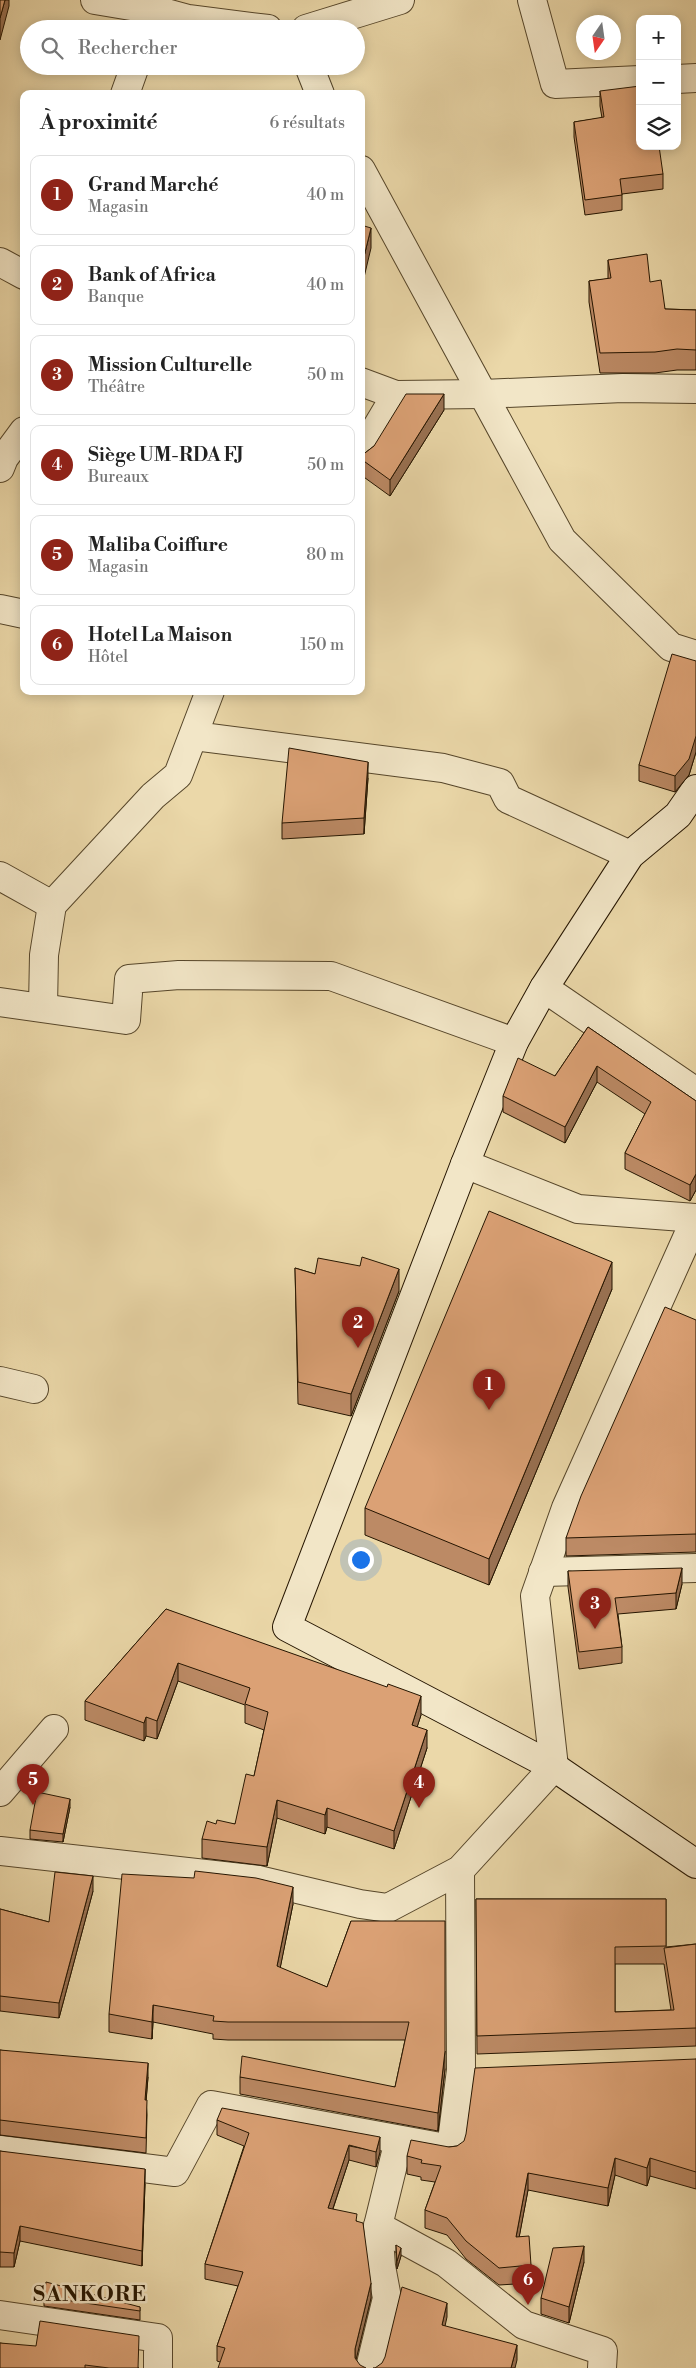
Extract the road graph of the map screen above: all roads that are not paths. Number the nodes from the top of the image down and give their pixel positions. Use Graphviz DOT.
graph roads {
  1 [pos="95,0"];
  2 [pos="400,0"];
  3 [pos="532,0"];
  4 [pos="190,10"];
  5 [pos="152,20"];
  6 [pos="231,20"];
  7 [pos="335,20"];
  8 [pos="132,75"];
  9 [pos="312,75"];
  10 [pos="696,78"];
  11 [pos="681,79"];
  12 [pos="636,80"];
  13 [pos="126,90"];
  14 [pos="317,90"];
  15 [pos="365,177"];
  16 [pos="0,262"];
  17 [pos="20,273"];
  18 [pos="365,383"];
  19 [pos="696,389"];
  20 [pos="483,394"];
  21 [pos="396,395"];
  22 [pos="20,437"];
  23 [pos="365,447"];
  24 [pos="0,468"];
  25 [pos="0,609"];
  26 [pos="20,613"];
  27 [pos="696,655"];
  28 [pos="209,695"];
  29 [pos="194,736"];
  30 [pos="696,789"];
  31 [pos="687,816"];
  32 [pos="630,855"];
  33 [pos="0,876"];
  34 [pos="52,905"];
  35 [pos="544,988"];
  36 [pos="0,1002"];
  37 [pos="43,1007"];
  38 [pos="514,1042"];
  39 [pos="696,1092"];
  40 [pos="465,1164"];
  41 [pos="696,1218"];
  42 [pos="0,1381"];
  43 [pos="34,1388"];
  44 [pos="696,1568"];
  45 [pos="543,1572"];
  46 [pos="54,1729"];
  47 [pos="554,1767"];
  48 [pos="0,1792"];
  49 [pos="0,1851"];
  50 [pos="696,1864"];
  51 [pos="460,1870"];
  52 [pos="491,2069"];
  53 [pos="461,2070"];
  54 [pos="399,2140"];
  55 [pos="0,2150"];
  56 [pos="378,2226"];
  57 [pos="0,2315"];
  58 [pos="158,2368"];
  59 [pos="370,2368"];
  60 [pos="602,2368"];
  1 -- 5 [label="street"];
  2 -- 7 [label="street"];
  3 -- 12 [label="street"];
  4 -- 5 [label="street"];
  4 -- 6 [label="street"];
  8 -- 13 [label="street"];
  9 -- 14 [label="street"];
  10 -- 11 [label="street"];
  15 -- 20 [label="street"];
  16 -- 17 [label="street"];
  18 -- 21 [label="street"];
  19 -- 20 [label="street"];
  20 -- 21 [label="street"];
  20 -- 27 [label="street"];
  21 -- 23 [label="street"];
  22 -- 24 [label="street"];
  25 -- 26 [label="street"];
  28 -- 29 [label="street"];
  29 -- 32 [label="street"];
  29 -- 34 [label="street"];
  30 -- 31 [label="street"];
  31 -- 32 [label="street"];
  32 -- 35 [label="street"];
  33 -- 34 [label="street"];
  34 -- 37 [label="street"];
  35 -- 38 [label="street"];
  35 -- 39 [label="street"];
  36 -- 37 [label="street"];
  37 -- 38 [label="street"];
  38 -- 40 [label="street"];
  40 -- 41 [label="street"];
  40 -- 47 [label="street"];
  41 -- 45 [label="street"];
  42 -- 43 [label="street"];
  44 -- 45 [label="street"];
  45 -- 47 [label="street"];
  46 -- 48 [label="street"];
  47 -- 50 [label="street"];
  47 -- 51 [label="street"];
  49 -- 51 [label="street"];
  51 -- 53 [label="street"];
  52 -- 53 [label="street"];
  53 -- 54 [label="street"];
  54 -- 55 [label="street"];
  54 -- 56 [label="street"];
  56 -- 59 [label="street"];
  56 -- 60 [label="street"];
  57 -- 58 [label="street"];
}
